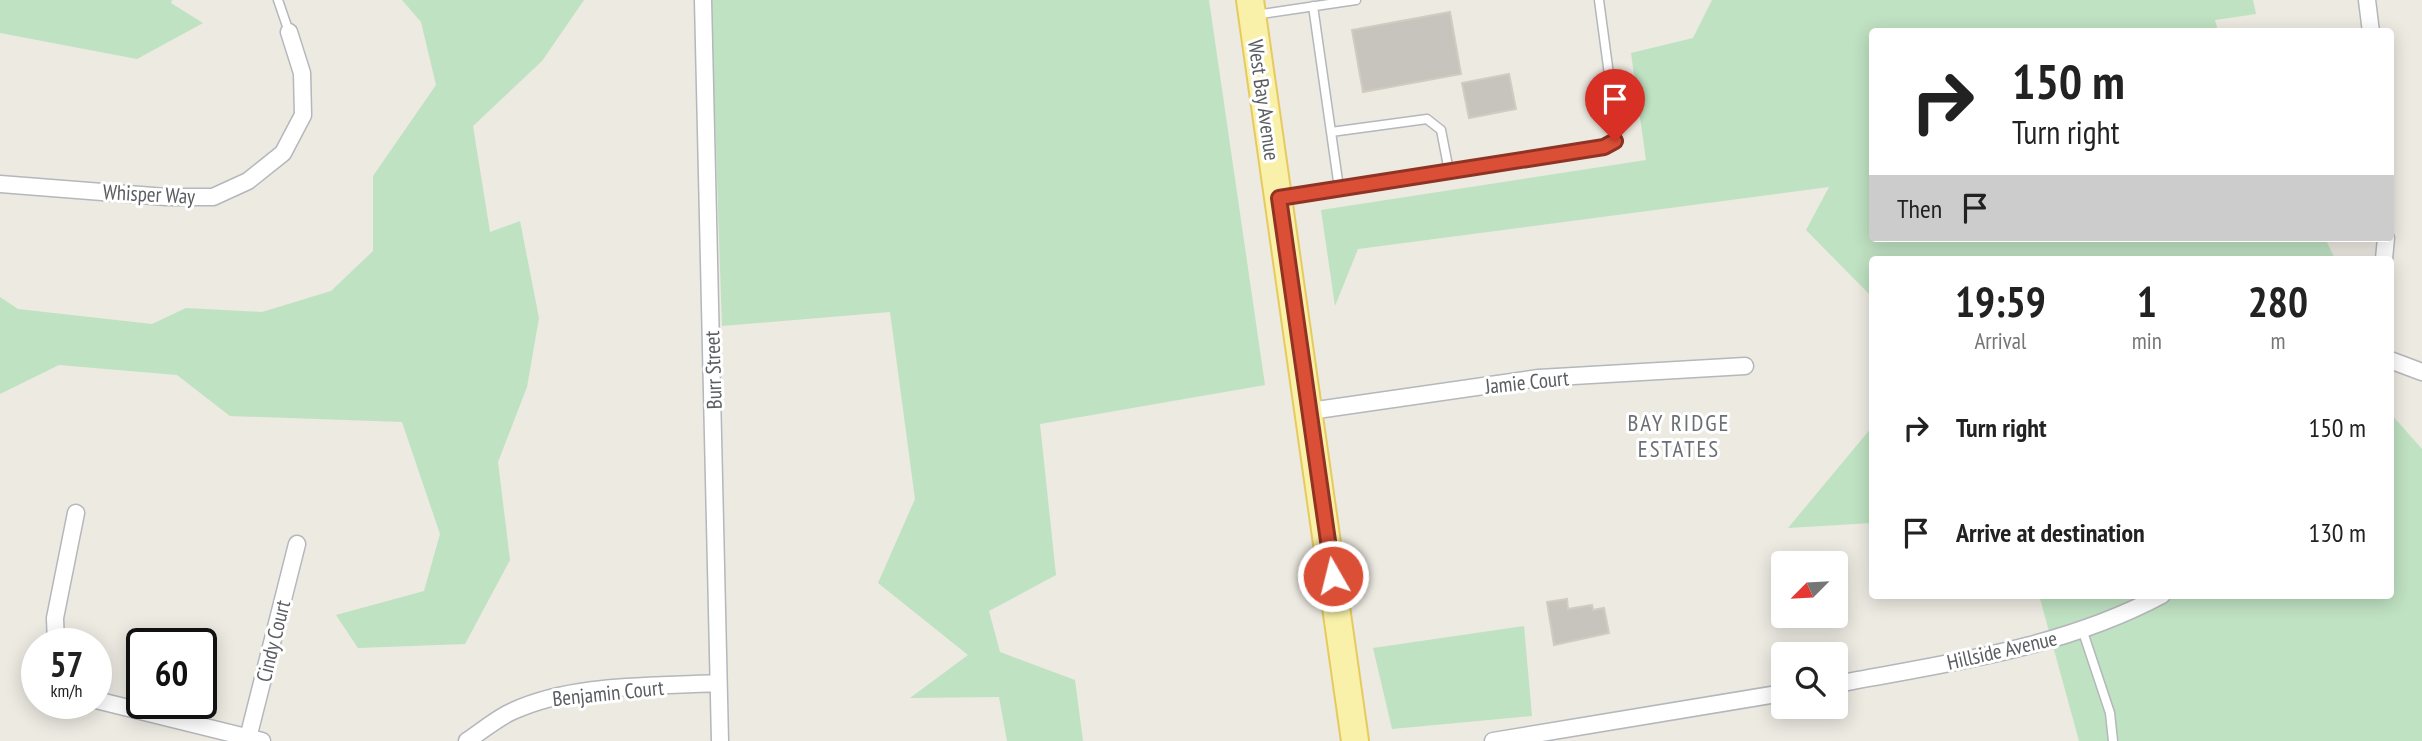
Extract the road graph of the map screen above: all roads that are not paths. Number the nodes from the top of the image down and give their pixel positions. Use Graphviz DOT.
graph roads {
  1 [pos="278,0"];
  2 [pos="703,0"];
  3 [pos="1356,0"];
  4 [pos="1599,0"];
  5 [pos="2367,0"];
  6 [pos="1313,6"];
  7 [pos="1251,8"];
  8 [pos="2370,28"];
  9 [pos="289,32"];
  10 [pos="1331,132"];
  11 [pos="1449,171"];
  12 [pos="0,184"];
  13 [pos="1339,188"];
  14 [pos="1279,198"];
  15 [pos="2394,362"];
  16 [pos="1745,366"];
  17 [pos="2422,372"];
  18 [pos="1310,411"];
  19 [pos="76,513"];
  20 [pos="297,544"];
  21 [pos="2154,599"];
  22 [pos="55,628"];
  23 [pos="2083,632"];
  24 [pos="1848,682"];
  25 [pos="717,683"];
  26 [pos="1771,695"];
  27 [pos="112,704"];
  28 [pos="255,739"];
  29 [pos="467,741"];
  30 [pos="720,741"];
  31 [pos="1356,741"];
  32 [pos="1493,741"];
  33 [pos="2113,741"];
  1 -- 9 [label="lane"];
  2 -- 25 [label="street, Burr Street"];
  3 -- 6 [label="lane"];
  4 -- 11 [label="lane"];
  5 -- 8 [label="street"];
  6 -- 7 [label="lane"];
  6 -- 10 [label="lane"];
  7 -- 14 [label="main road, West Bay Avenue"];
  9 -- 12 [label="street, Whisper Way"];
  10 -- 11 [label="lane"];
  10 -- 13 [label="lane"];
  11 -- 13 [label="lane"];
  13 -- 14 [label="lane"];
  14 -- 18 [label="main road, West Bay Avenue"];
  15 -- 17 [label="street"];
  16 -- 18 [label="street, Jamie Court"];
  18 -- 31 [label="main road, West Bay Avenue"];
  19 -- 22 [label="street"];
  20 -- 28 [label="street, Cindy Court"];
  21 -- 23 [label="street, Hillside Avenue"];
  23 -- 24 [label="street, Hillside Avenue"];
  23 -- 33 [label="lane"];
  25 -- 29 [label="street, Benjamin Court"];
  25 -- 30 [label="street, Burr Street"];
  26 -- 32 [label="street"];
  27 -- 28 [label="street"];
}
